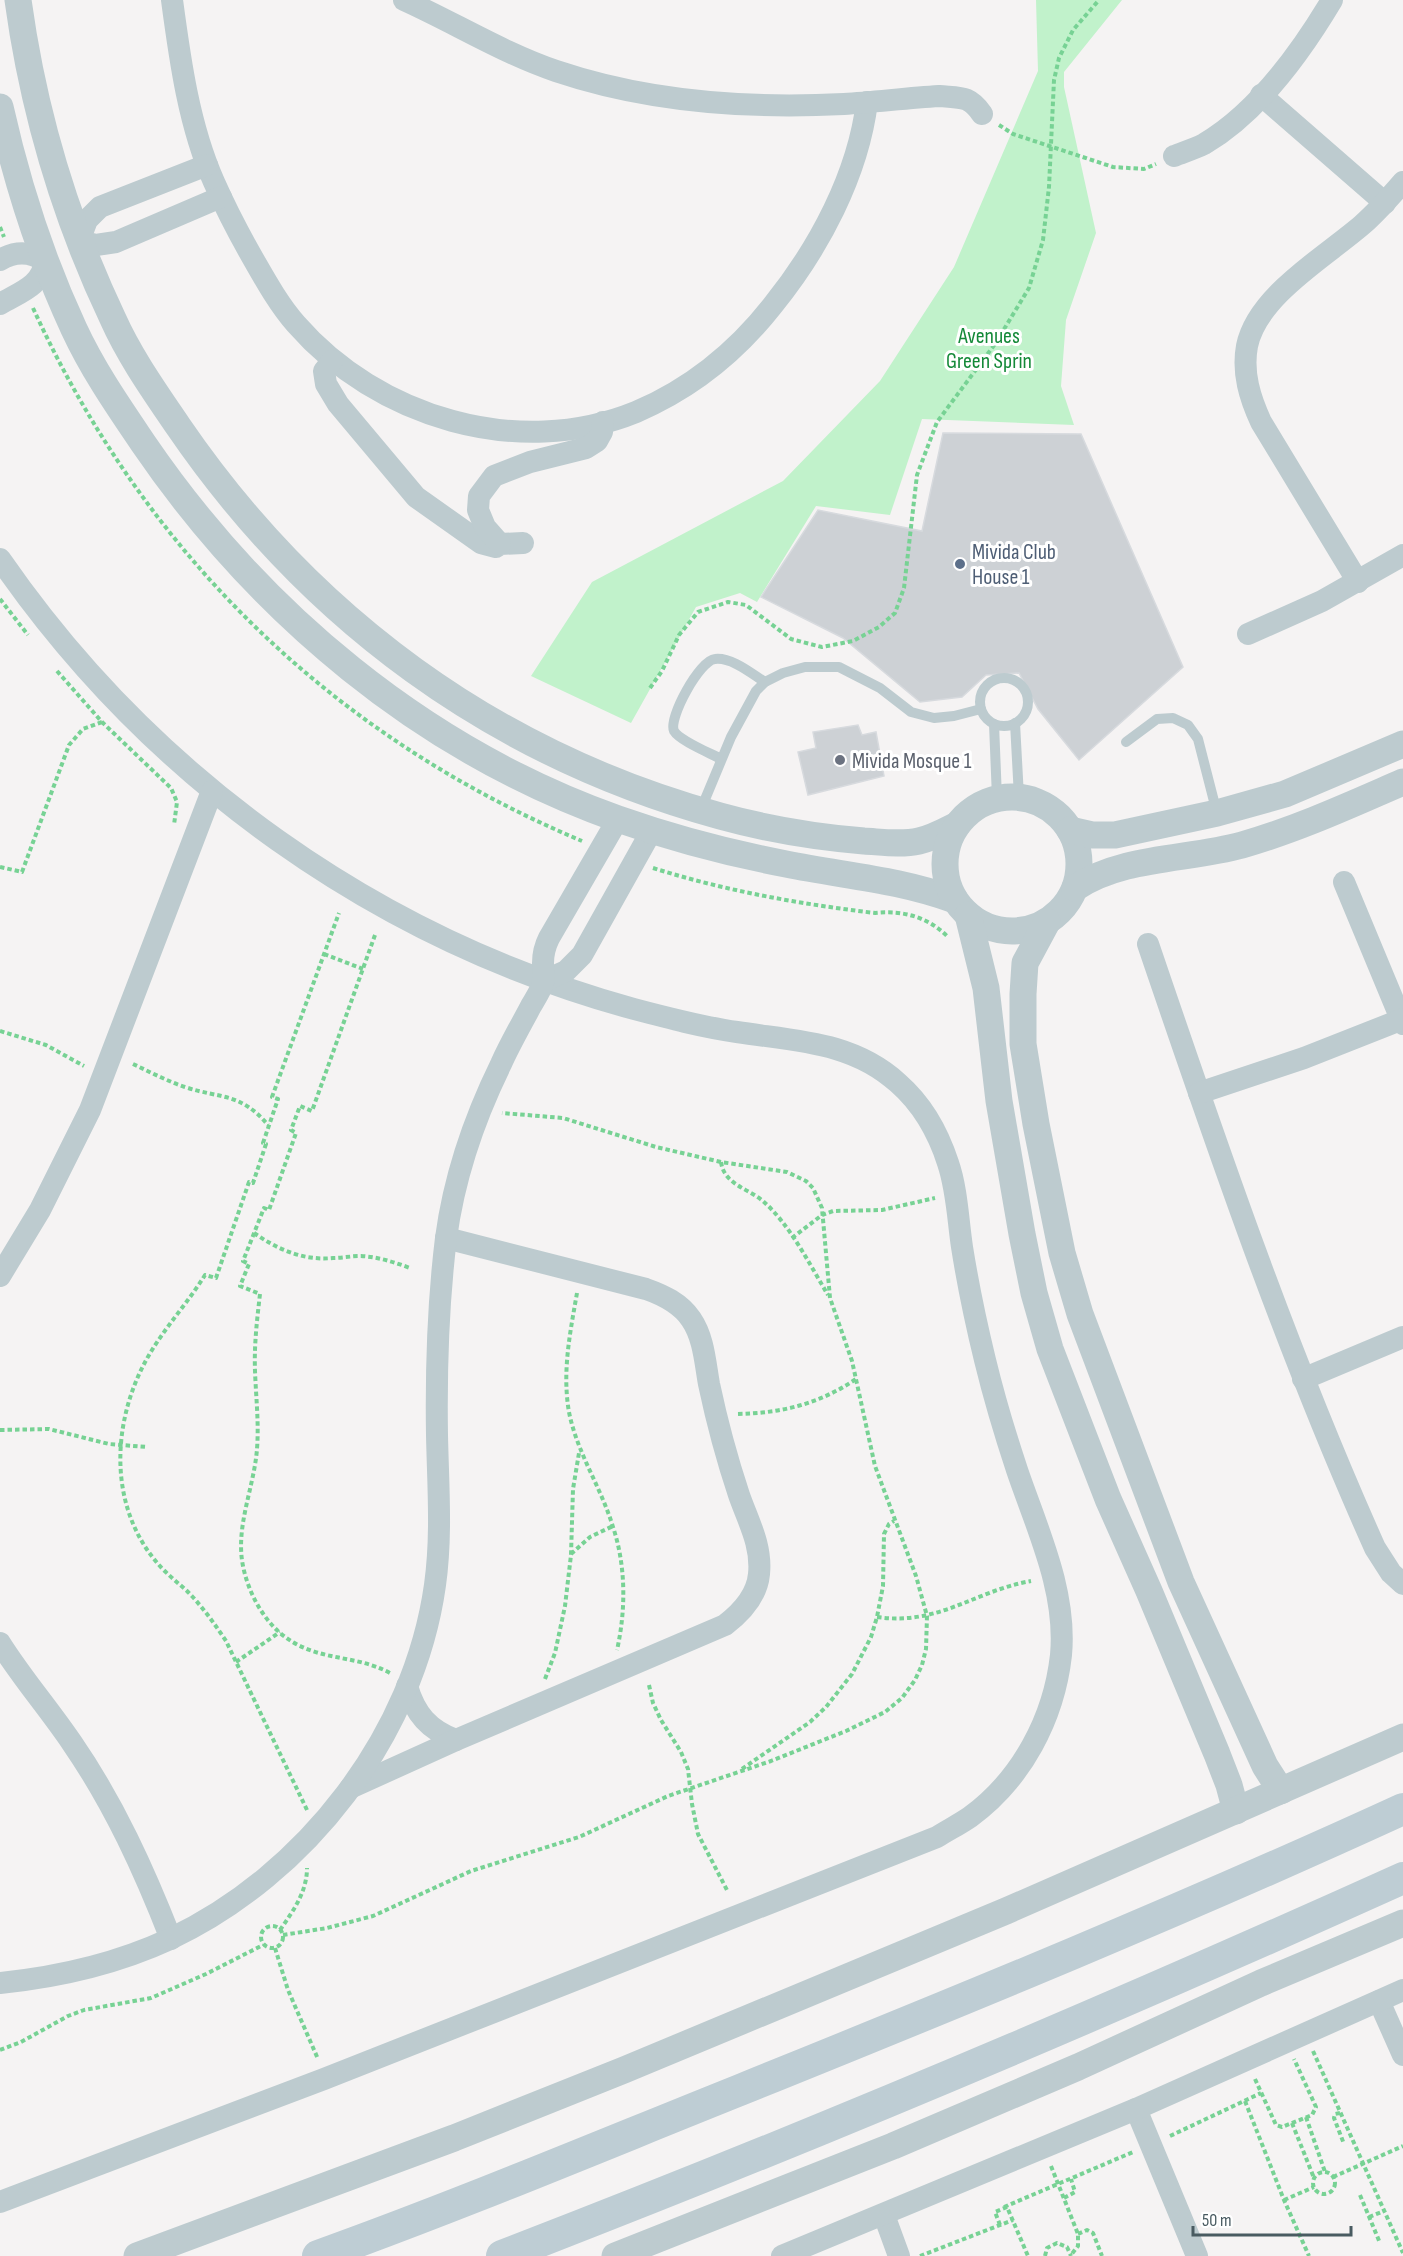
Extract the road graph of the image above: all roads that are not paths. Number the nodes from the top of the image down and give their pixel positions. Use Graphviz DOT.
graph roads {
  1 [pos="18,0"];
  2 [pos="172,0"];
  3 [pos="404,0"];
  4 [pos="1332,0"];
  5 [pos="1262,94"];
  6 [pos="867,102"];
  7 [pos="0,107"];
  8 [pos="982,114"];
  9 [pos="1174,156"];
  10 [pos="207,165"];
  11 [pos="1403,182"];
  12 [pos="221,197"];
  13 [pos="1385,203"];
  14 [pos="80,241"];
  15 [pos="0,260"];
  16 [pos="45,261"];
  17 [pos="0,304"];
  18 [pos="332,361"];
  19 [pos="603,422"];
  20 [pos="523,543"];
  21 [pos="500,544"];
  22 [pos="1403,555"];
  23 [pos="0,559"];
  24 [pos="1358,582"];
  25 [pos="1248,634"];
  26 [pos="765,682"];
  27 [pos="981,709"];
  28 [pos="1015,723"];
  29 [pos="994,724"];
  30 [pos="1126,742"];
  31 [pos="1403,744"];
  32 [pos="721,759"];
  33 [pos="1403,782"];
  34 [pos="212,791"];
  35 [pos="1008,798"];
  36 [pos="700,811"];
  37 [pos="1217,813"];
  38 [pos="618,819"];
  39 [pos="957,825"];
  40 [pos="652,830"];
  41 [pos="1071,830"];
  42 [pos="1344,882"];
  43 [pos="1075,888"];
  44 [pos="962,908"];
  45 [pos="1047,922"];
  46 [pos="1148,944"];
  47 [pos="544,981"];
  48 [pos="1402,1021"];
  49 [pos="1199,1093"];
  50 [pos="446,1238"];
  51 [pos="0,1276"];
  52 [pos="1403,1337"];
  53 [pos="1303,1379"];
  54 [pos="1403,1584"];
  55 [pos="0,1644"];
  56 [pos="407,1686"];
  57 [pos="1403,1737"];
  58 [pos="456,1740"];
  59 [pos="350,1788"];
  60 [pos="1281,1791"];
  61 [pos="1403,1809"];
  62 [pos="1236,1811"];
  63 [pos="1403,1878"];
  64 [pos="1403,1923"];
  65 [pos="171,1939"];
  66 [pos="0,1983"];
  67 [pos="1403,1990"];
  68 [pos="1379,2001"];
  69 [pos="1403,2055"];
  70 [pos="1136,2109"];
  71 [pos="0,2202"];
  72 [pos="884,2215"];
  73 [pos="136,2256"];
  74 [pos="318,2256"];
  75 [pos="502,2256"];
  76 [pos="615,2256"];
  77 [pos="782,2256"];
  78 [pos="899,2256"];
  79 [pos="1197,2256"];
  1 -- 14 [label="street"];
  2 -- 10 [label="street"];
  3 -- 6 [label="street"];
  4 -- 5 [label="street"];
  5 -- 9 [label="street"];
  5 -- 13 [label="street"];
  6 -- 8 [label="street"];
  6 -- 19 [label="street"];
  7 -- 16 [label="street"];
  10 -- 12 [label="street"];
  10 -- 14 [label="street"];
  11 -- 13 [label="street"];
  12 -- 14 [label="street"];
  12 -- 18 [label="street"];
  13 -- 24 [label="street"];
  14 -- 16 [label="street"];
  14 -- 36 [label="street"];
  15 -- 16 [label="street"];
  16 -- 17 [label="street"];
  16 -- 38 [label="street"];
  18 -- 19 [label="street"];
  18 -- 21 [label="street"];
  19 -- 21 [label="street"];
  20 -- 21 [label="street"];
  22 -- 24 [label="street"];
  23 -- 34 [label="street"];
  24 -- 25 [label="street"];
  26 -- 27 [label="lane"];
  26 -- 32 [label="lane"];
  26 -- 32 [label="lane"];
  27 -- 28 [label="lane"];
  27 -- 29 [label="lane"];
  28 -- 29 [label="lane"];
  28 -- 35 [label="lane"];
  29 -- 35 [label="lane"];
  30 -- 37 [label="lane"];
  31 -- 37 [label="street"];
  32 -- 36 [label="lane"];
  33 -- 43 [label="street"];
  34 -- 47 [label="street"];
  34 -- 51 [label="street"];
  35 -- 39 [label="street"];
  35 -- 41 [label="street"];
  36 -- 39 [label="street"];
  37 -- 41 [label="street"];
  38 -- 40 [label="street"];
  38 -- 47 [label="street"];
  39 -- 44 [label="street"];
  40 -- 44 [label="street"];
  40 -- 47 [label="street"];
  41 -- 43 [label="street"];
  42 -- 48 [label="street"];
  43 -- 45 [label="street"];
  44 -- 45 [label="street"];
  44 -- 62 [label="street"];
  45 -- 60 [label="street"];
  46 -- 49 [label="street"];
  47 -- 50 [label="street"];
  47 -- 71 [label="street"];
  48 -- 49 [label="street"];
  49 -- 53 [label="street"];
  50 -- 56 [label="street"];
  50 -- 58 [label="street"];
  52 -- 53 [label="street"];
  53 -- 54 [label="street"];
  55 -- 65 [label="street"];
  56 -- 58 [label="street"];
  56 -- 59 [label="street"];
  57 -- 60 [label="street"];
  58 -- 59 [label="street"];
  59 -- 65 [label="street"];
  60 -- 62 [label="street"];
  61 -- 74 [label="main road"];
  62 -- 73 [label="street"];
  63 -- 75 [label="main road"];
  64 -- 76 [label="street"];
  65 -- 66 [label="street"];
  67 -- 68 [label="street"];
  68 -- 69 [label="street"];
  68 -- 70 [label="street"];
  70 -- 72 [label="street"];
  70 -- 79 [label="street"];
  72 -- 77 [label="street"];
  72 -- 78 [label="street"];
}
